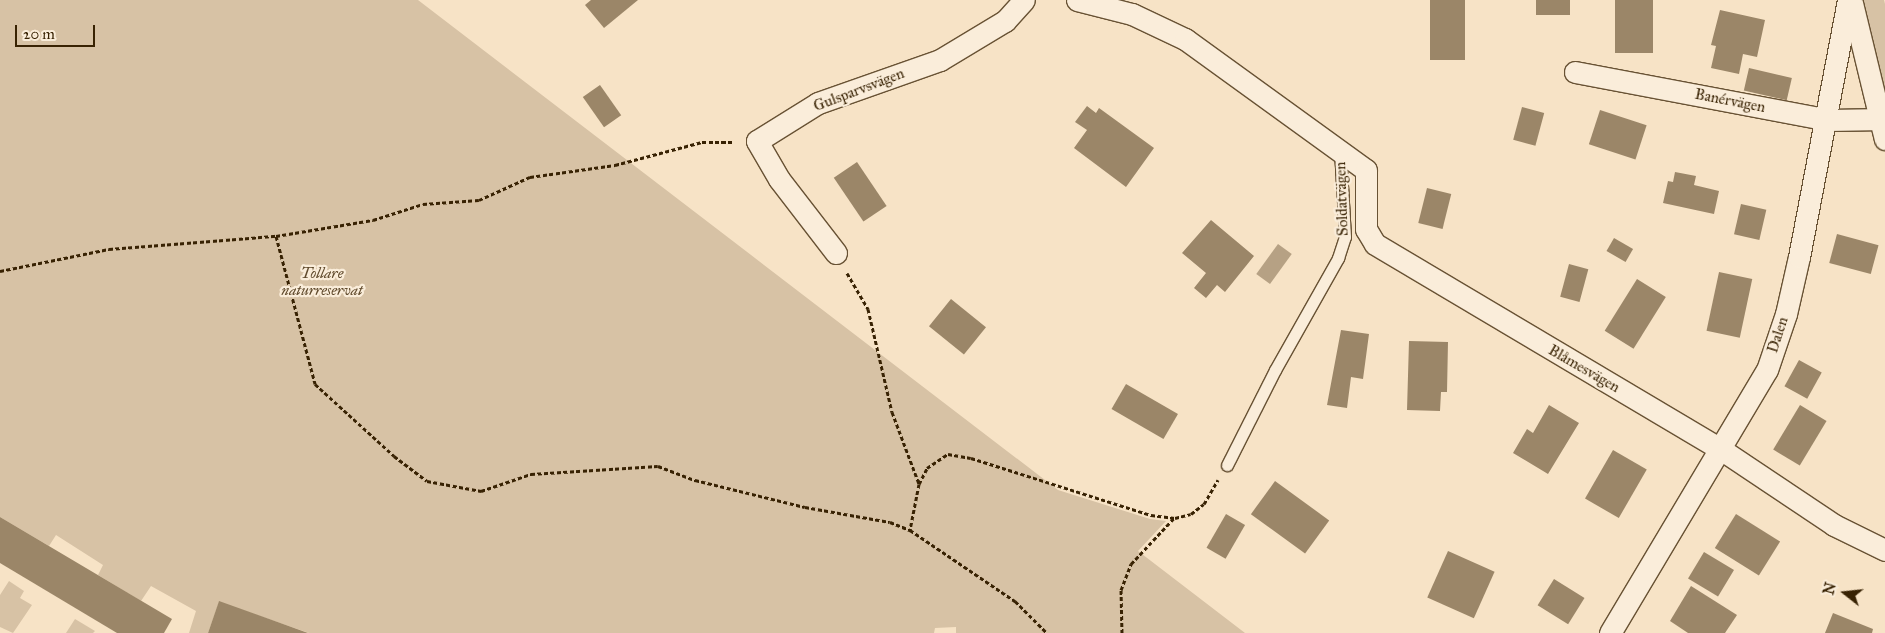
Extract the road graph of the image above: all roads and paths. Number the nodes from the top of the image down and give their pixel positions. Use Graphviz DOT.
graph roads {
  1 [pos="1024,0"];
  2 [pos="1077,0"];
  3 [pos="1850,0"];
  4 [pos="1575,72"];
  5 [pos="1828,120"];
  6 [pos="1884,126"];
  7 [pos="757,142"];
  8 [pos="1340,150"];
  9 [pos="276,236"];
  10 [pos="836,253"];
  11 [pos="0,272"];
  12 [pos="1722,450"];
  13 [pos="1227,466"];
  14 [pos="919,484"];
  15 [pos="1175,518"];
  16 [pos="910,530"];
  17 [pos="1885,550"];
  18 [pos="1047,633"];
  19 [pos="1122,633"];
  20 [pos="1610,633"];
  1 -- 7 [label="street, Gulsparvsvägen"];
  2 -- 8 [label="street, Soldatvägen"];
  3 -- 5 [label="street, Dalen"];
  3 -- 6 [label="street"];
  4 -- 5 [label="street, Banérvägen"];
  5 -- 6 [label="street, Banérvägen"];
  5 -- 12 [label="street, Dalen"];
  7 -- 9 [label="path"];
  7 -- 10 [label="street"];
  8 -- 12 [label="street, Blåmesvägen"];
  8 -- 13 [label="lane, Soldatvägen"];
  9 -- 11 [label="path"];
  9 -- 16 [label="path"];
  10 -- 14 [label="path"];
  12 -- 17 [label="street, Blåmesvägen"];
  12 -- 20 [label="street, Dalen"];
  13 -- 15 [label="path"];
  14 -- 15 [label="path"];
  14 -- 16 [label="path"];
  15 -- 19 [label="path"];
  16 -- 18 [label="path"];
}
